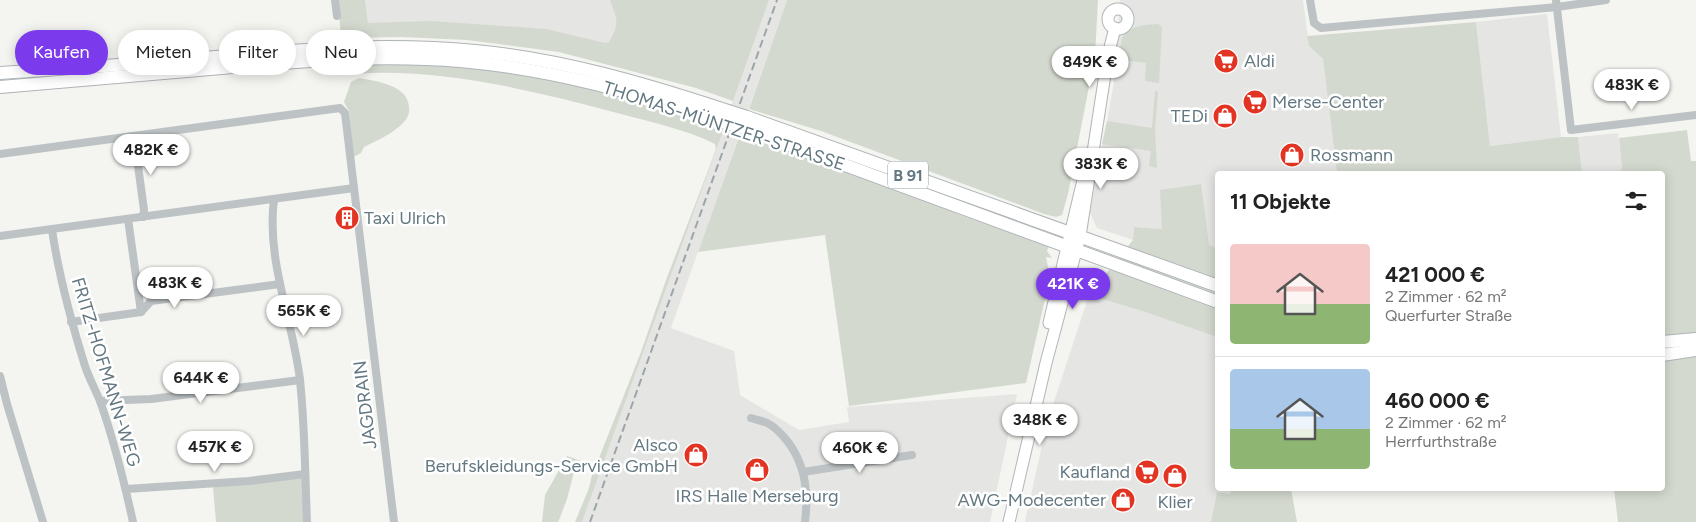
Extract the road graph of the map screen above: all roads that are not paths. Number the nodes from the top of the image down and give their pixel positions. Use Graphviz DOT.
graph roads {
  1 [pos="335,0"];
  2 [pos="1310,0"];
  3 [pos="1606,0"];
  4 [pos="1556,3"];
  5 [pos="1116,5"];
  6 [pos="337,16"];
  7 [pos="0,73"];
  8 [pos="0,87"];
  9 [pos="1696,115"];
  10 [pos="726,116"];
  11 [pos="745,123"];
  12 [pos="134,136"];
  13 [pos="0,154"];
  14 [pos="354,188"];
  15 [pos="274,199"];
  16 [pos="144,217"];
  17 [pos="128,219"];
  18 [pos="52,230"];
  19 [pos="1075,234"];
  20 [pos="0,236"];
  21 [pos="1071,248"];
  22 [pos="280,284"];
  23 [pos="1215,285"];
  24 [pos="1215,301"];
  25 [pos="141,312"];
  26 [pos="71,322"];
  27 [pos="1696,339"];
  28 [pos="1665,342"];
  29 [pos="1696,350"];
  30 [pos="1665,354"];
  31 [pos="0,376"];
  32 [pos="300,380"];
  33 [pos="100,401"];
  34 [pos="751,418"];
  35 [pos="912,455"];
  36 [pos="804,472"];
  37 [pos="305,474"];
  38 [pos="126,489"];
  39 [pos="43,522"];
  40 [pos="133,522"];
  41 [pos="306,522"];
  42 [pos="394,522"];
  43 [pos="805,522"];
  44 [pos="1003,522"];
  45 [pos="1009,522"];
  1 -- 6 [label="street"];
  2 -- 4 [label="street"];
  3 -- 4 [label="street"];
  4 -- 9 [label="street"];
  5 -- 19 [label="main road"];
  7 -- 10 [label="main road, THOMAS-MÜNTZER-STRASSE / B 91"];
  8 -- 10 [label="main road, THOMAS-MÜNTZER-STRASSE / B 91"];
  10 -- 11 [label="main road, THOMAS-MÜNTZER-STRASSE / B 91, bridge"];
  11 -- 19 [label="main road, THOMAS-MÜNTZER-STRASSE / B 91"];
  11 -- 21 [label="main road, THOMAS-MÜNTZER-STRASSE / B 91"];
  12 -- 13 [label="street"];
  12 -- 14 [label="street, JAGDRAIN"];
  12 -- 16 [label="street"];
  14 -- 15 [label="street"];
  14 -- 42 [label="street, JAGDRAIN"];
  15 -- 16 [label="street"];
  15 -- 22 [label="street"];
  16 -- 17 [label="street"];
  17 -- 18 [label="street"];
  17 -- 25 [label="street"];
  18 -- 20 [label="street"];
  18 -- 26 [label="street, FRITZ-HOFMANN-WEG"];
  19 -- 21 [label="main road"];
  19 -- 23 [label="main road, THOMAS-MÜNTZER-STRASSE / B 91"];
  21 -- 24 [label="main road, THOMAS-MÜNTZER-STRASSE / B 91"];
  21 -- 44 [label="main road"];
  21 -- 45 [label="main road"];
  22 -- 25 [label="street"];
  22 -- 32 [label="street"];
  25 -- 26 [label="street"];
  26 -- 33 [label="street, FRITZ-HOFMANN-WEG"];
  27 -- 28 [label="main road"];
  29 -- 30 [label="main road"];
  31 -- 39 [label="street"];
  32 -- 33 [label="street"];
  32 -- 37 [label="street"];
  33 -- 38 [label="street, FRITZ-HOFMANN-WEG"];
  34 -- 36 [label="street"];
  35 -- 36 [label="street"];
  36 -- 43 [label="street"];
  37 -- 38 [label="street"];
  37 -- 41 [label="street"];
  38 -- 40 [label="street, FRITZ-HOFMANN-WEG"];
}
